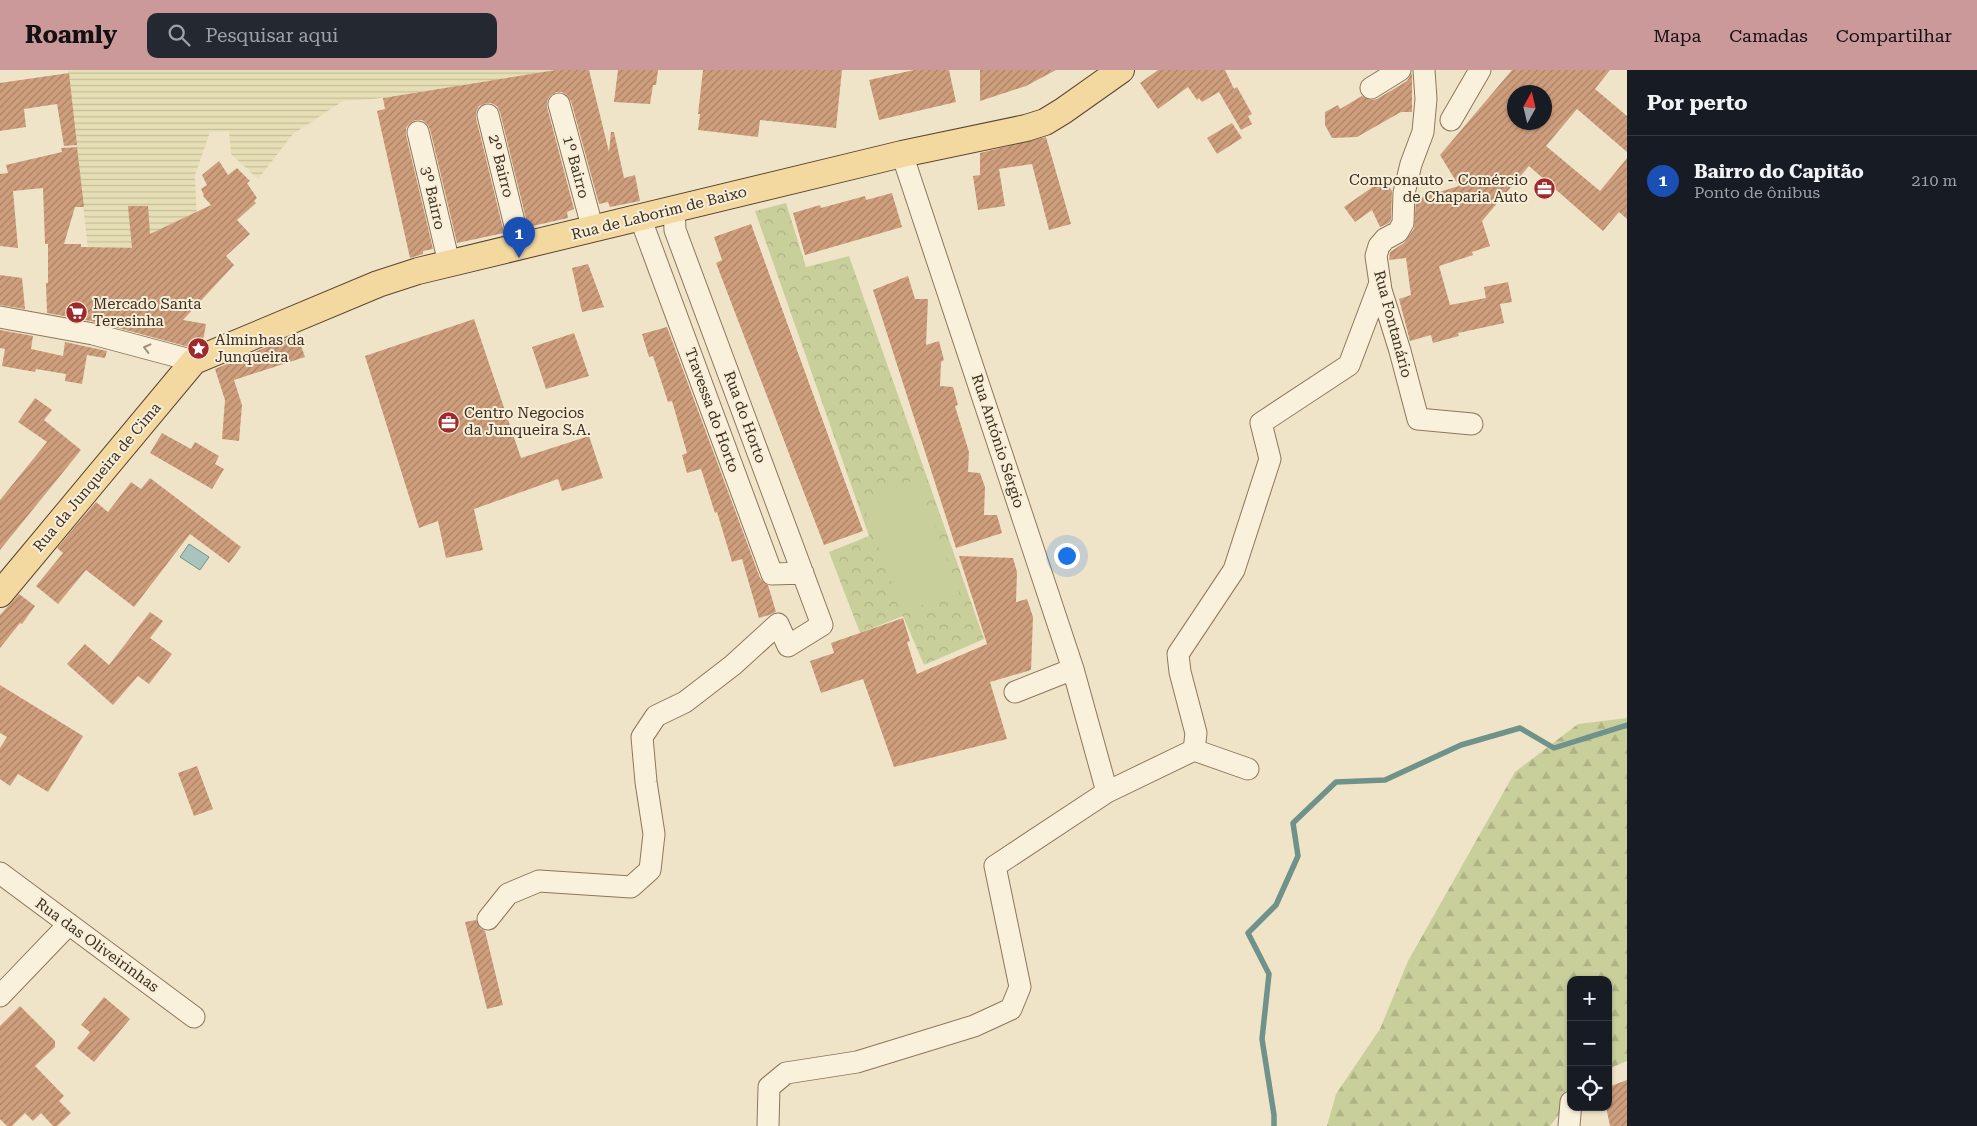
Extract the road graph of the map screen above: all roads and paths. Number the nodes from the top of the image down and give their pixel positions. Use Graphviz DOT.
graph roads {
  1 [pos="1122,70"];
  2 [pos="1400,70"];
  3 [pos="1424,70"];
  4 [pos="1480,70"];
  5 [pos="1371,88"];
  6 [pos="559,104"];
  7 [pos="488,115"];
  8 [pos="1451,120"];
  9 [pos="418,132"];
  10 [pos="902,154"];
  11 [pos="674,208"];
  12 [pos="640,217"];
  13 [pos="593,230"];
  14 [pos="520,246"];
  15 [pos="448,263"];
  16 [pos="1380,283"];
  17 [pos="0,317"];
  18 [pos="194,361"];
  19 [pos="1472,424"];
  20 [pos="803,573"];
  21 [pos="0,594"];
  22 [pos="1073,669"];
  23 [pos="1015,692"];
  24 [pos="1194,750"];
  25 [pos="1248,769"];
  26 [pos="1107,792"];
  27 [pos="0,873"];
  28 [pos="488,918"];
  29 [pos="69,924"];
  30 [pos="2,992"];
  31 [pos="194,1016"];
  32 [pos="1570,1111"];
  33 [pos="768,1126"];
  34 [pos="1569,1126"];
  1 -- 10 [label="main road, Rua de Laborim de Baixo"];
  2 -- 5 [label="street"];
  3 -- 16 [label="street, Rua Fontanário"];
  4 -- 8 [label="street"];
  6 -- 13 [label="street, 1º Bairro"];
  7 -- 14 [label="street, 2º Bairro"];
  9 -- 15 [label="street, 3º Bairro"];
  10 -- 11 [label="main road, Rua de Laborim de Baixo"];
  10 -- 22 [label="street, Rua António Sérgio"];
  11 -- 12 [label="main road, Rua de Laborim de Baixo"];
  11 -- 20 [label="street, Rua do Horto"];
  12 -- 13 [label="main road, Rua de Laborim de Baixo"];
  12 -- 20 [label="street, Travessa do Horto"];
  13 -- 14 [label="main road, Rua de Laborim de Baixo"];
  14 -- 15 [label="main road, Rua de Laborim de Baixo"];
  15 -- 18 [label="main road, Rua de Laborim de Baixo"];
  16 -- 19 [label="street, Rua Fontanário"];
  16 -- 24 [label="street"];
  18 -- 17 [label="street, one-way"];
  18 -- 21 [label="main road, Rua da Junqueira de Cima"];
  20 -- 28 [label="street, Rua do Horto"];
  22 -- 23 [label="street"];
  22 -- 26 [label="street, Rua António Sérgio"];
  24 -- 25 [label="street"];
  24 -- 26 [label="street"];
  26 -- 33 [label="street"];
  27 -- 29 [label="street, Rua das Oliveirinhas"];
  29 -- 30 [label="street"];
  29 -- 31 [label="street, Rua das Oliveirinhas"];
  32 -- 34 [label="street"];
}
